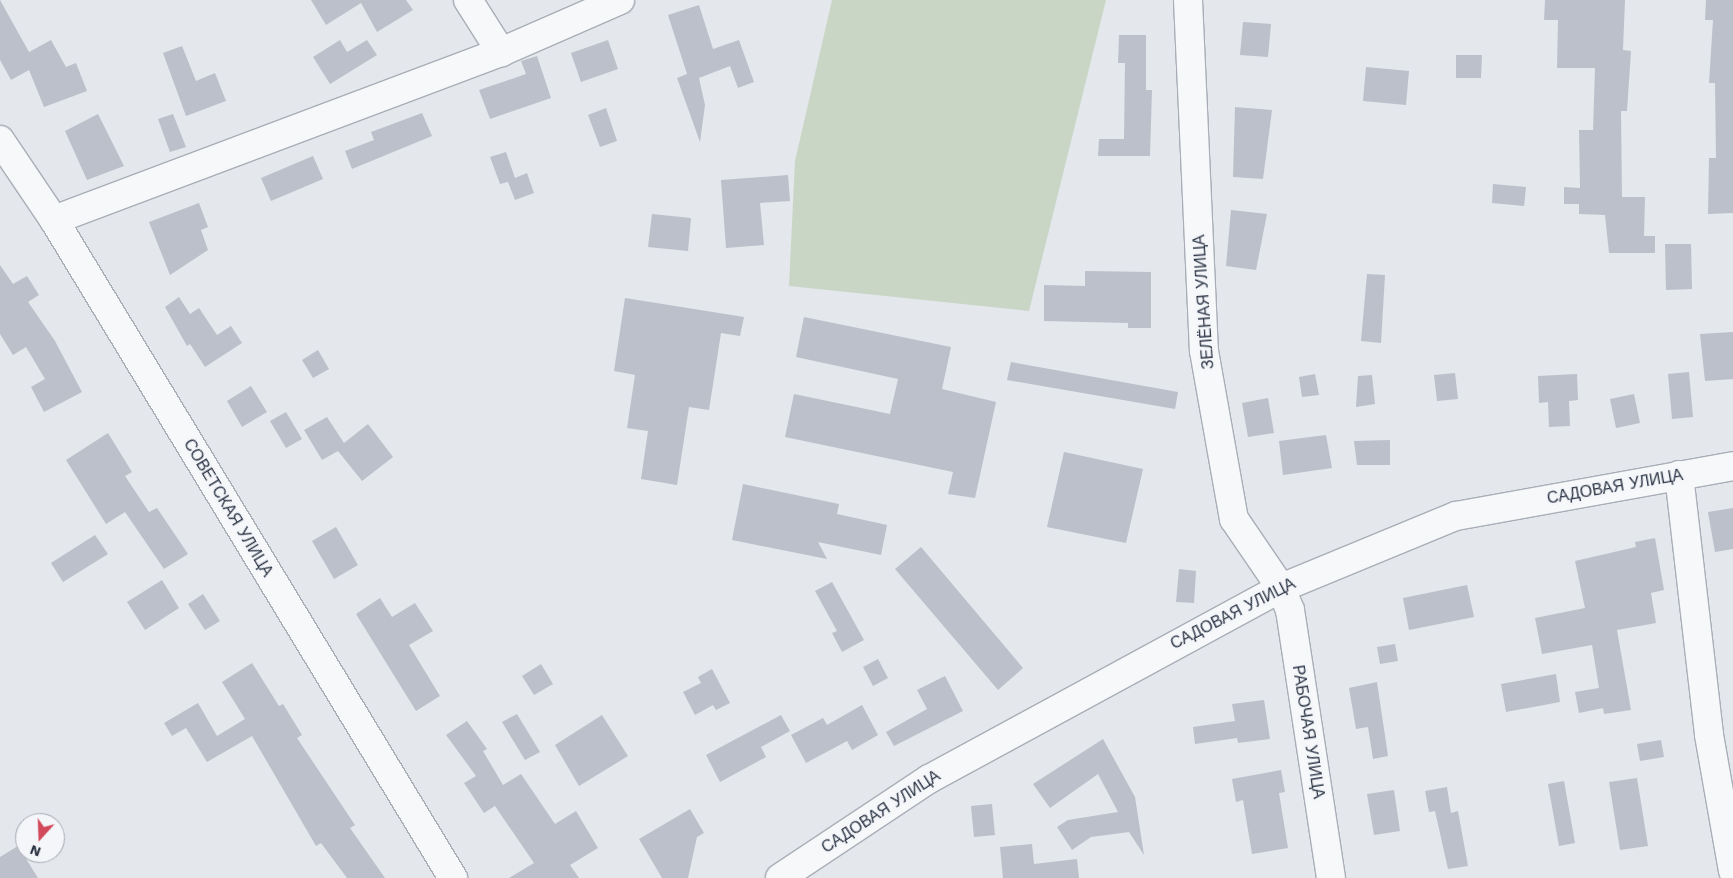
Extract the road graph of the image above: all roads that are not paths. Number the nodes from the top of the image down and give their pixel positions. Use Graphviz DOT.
graph roads {
  1 [pos="468,0"];
  2 [pos="620,0"];
  3 [pos="1188,0"];
  4 [pos="501,52"];
  5 [pos="0,140"];
  6 [pos="54,220"];
  7 [pos="1733,466"];
  8 [pos="1679,476"];
  9 [pos="1281,588"];
  10 [pos="1733,871"];
  11 [pos="453,878"];
  12 [pos="780,878"];
  13 [pos="1331,878"];
  1 -- 4 [label="street"];
  2 -- 4 [label="street"];
  3 -- 9 [label="street, ЗЕЛЁНАЯ УЛИЦА"];
  4 -- 6 [label="street"];
  5 -- 6 [label="street, СОВЕТСКАЯ УЛИЦА"];
  6 -- 11 [label="street, СОВЕТСКАЯ УЛИЦА"];
  7 -- 8 [label="street, САДОВАЯ УЛИЦА"];
  8 -- 9 [label="street, САДОВАЯ УЛИЦА"];
  8 -- 10 [label="street"];
  9 -- 12 [label="street, САДОВАЯ УЛИЦА"];
  9 -- 13 [label="street, РАБОЧАЯ УЛИЦА"];
}
